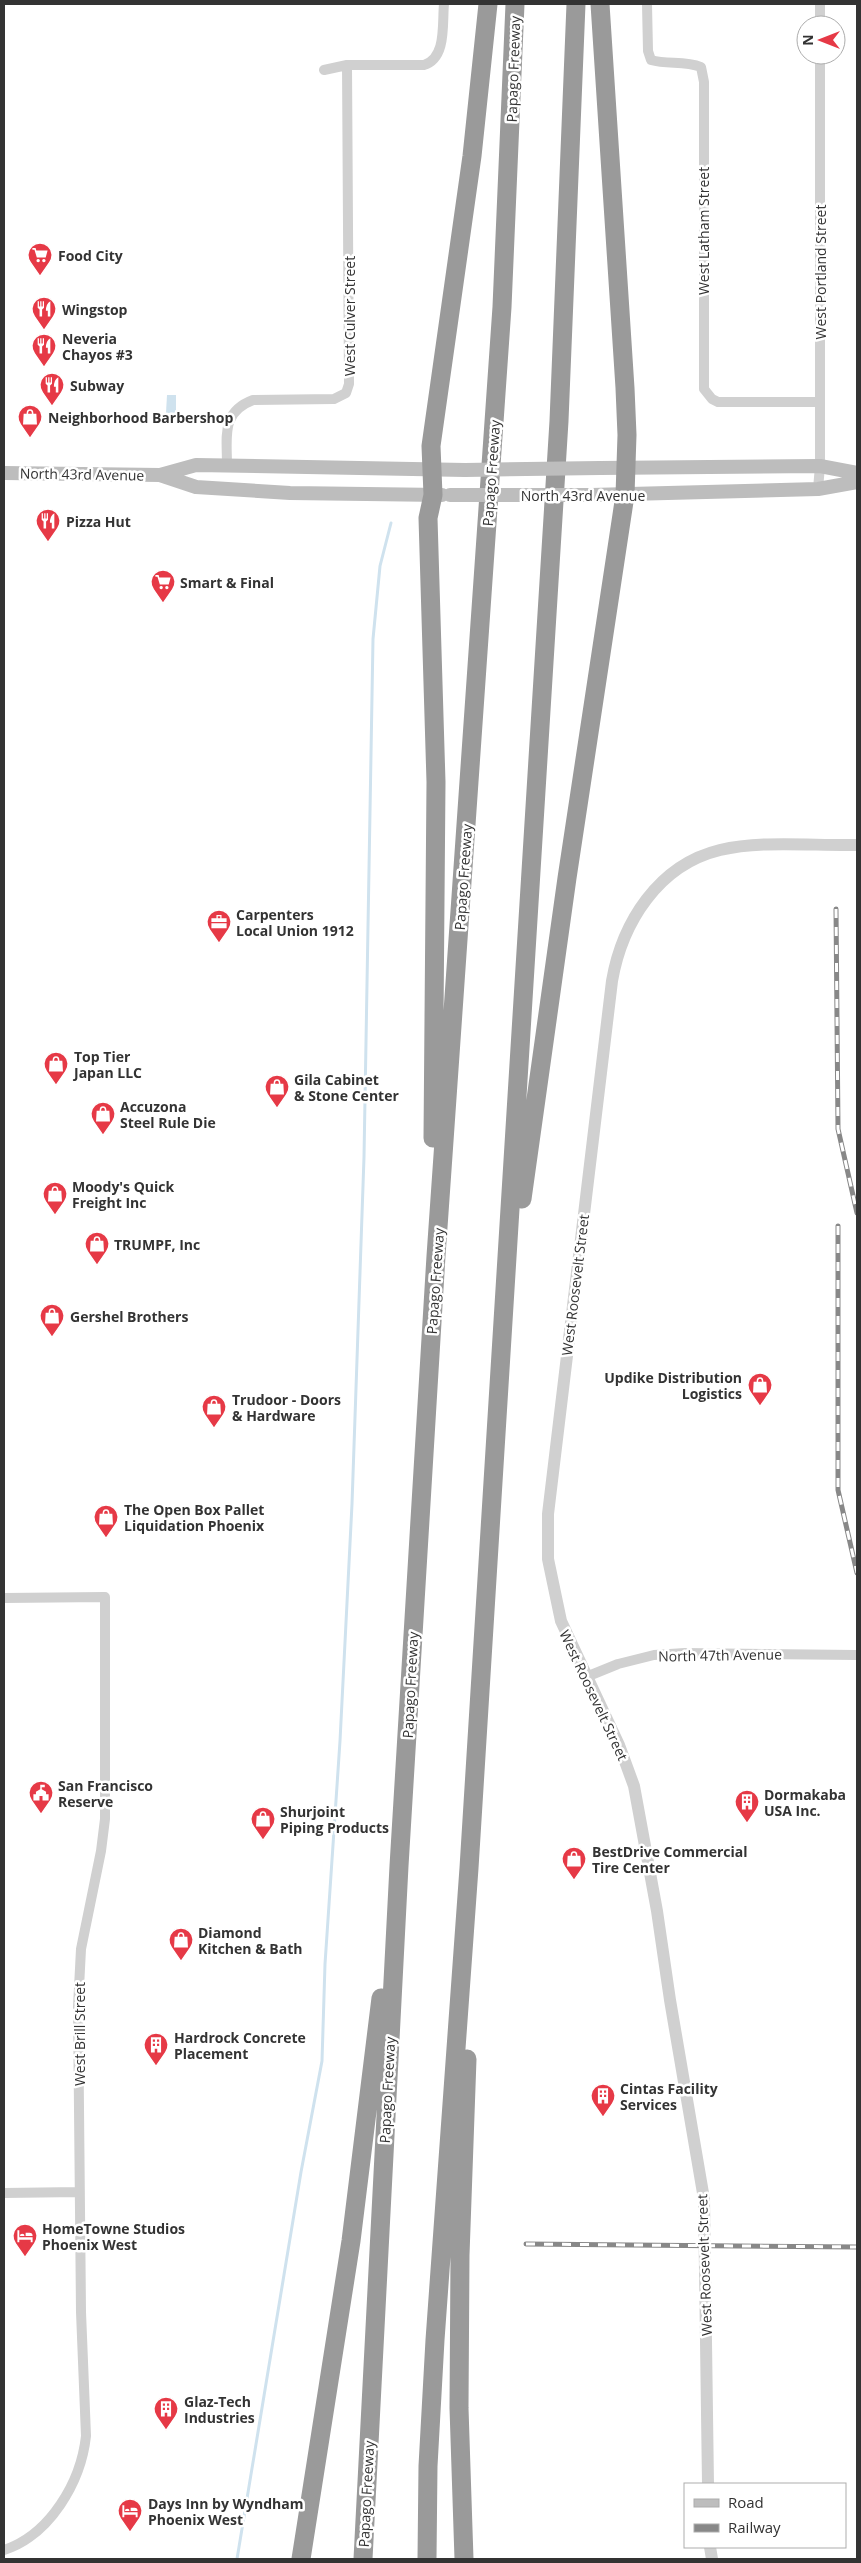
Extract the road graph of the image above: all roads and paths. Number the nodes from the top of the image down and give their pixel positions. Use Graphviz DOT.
graph roads {
  1 [pos="444,4"];
  2 [pos="488,4"];
  3 [pos="516,4"];
  4 [pos="576,4"];
  5 [pos="600,4"];
  6 [pos="647,4"];
  7 [pos="348,65"];
  8 [pos="820,65"];
  9 [pos="324,70"];
  10 [pos="820,402"];
  11 [pos="196,465"];
  12 [pos="227,465"];
  13 [pos="820,466"];
  14 [pos="442,468"];
  15 [pos="627,468"];
  16 [pos="4,473"];
  17 [pos="857,474"];
  18 [pos="160,475"];
  19 [pos="857,482"];
  20 [pos="196,487"];
  21 [pos="818,489"];
  22 [pos="625,494"];
  23 [pos="441,495"];
  24 [pos="857,845"];
  25 [pos="436,1256"];
  26 [pos="505,1309"];
  27 [pos="4,1598"];
  28 [pos="857,1656"];
  29 [pos="586,1677"];
  30 [pos="399,1866"];
  31 [pos="469,1868"];
  32 [pos="79,2192"];
  33 [pos="4,2193"];
  34 [pos="708,2483"];
  35 [pos="4,2550"];
  36 [pos="301,2559"];
  37 [pos="363,2559"];
  38 [pos="427,2559"];
  39 [pos="464,2559"];
  1 -- 7 [label="street"];
  2 -- 14 [label="highway"];
  3 -- 25 [label="highway, Papago Freeway"];
  4 -- 26 [label="highway"];
  5 -- 15 [label="highway"];
  6 -- 10 [label="street, West Latham Street"];
  7 -- 9 [label="street"];
  7 -- 12 [label="street, West Culver Street"];
  8 -- 10 [label="street, West Portland Street"];
  10 -- 13 [label="street, West Portland Street"];
  11 -- 12 [label="main road, North 43rd Avenue"];
  11 -- 18 [label="main road, North 43rd Avenue"];
  11 -- 20 [label="main road"];
  12 -- 14 [label="main road, North 43rd Avenue"];
  12 -- 20 [label="main road"];
  13 -- 15 [label="main road, North 43rd Avenue"];
  13 -- 17 [label="main road, North 43rd Avenue"];
  13 -- 21 [label="street, West Portland Street"];
  14 -- 15 [label="main road, North 43rd Avenue, bridge"];
  14 -- 23 [label="highway"];
  15 -- 22 [label="highway"];
  16 -- 18 [label="main road, North 43rd Avenue"];
  18 -- 20 [label="main road, North 43rd Avenue"];
  19 -- 21 [label="main road, North 43rd Avenue"];
  20 -- 23 [label="main road, North 43rd Avenue"];
  21 -- 22 [label="main road, North 43rd Avenue"];
  22 -- 23 [label="main road, North 43rd Avenue, bridge"];
  22 -- 26 [label="highway"];
  23 -- 25 [label="highway"];
  24 -- 29 [label="street, West Roosevelt Street"];
  25 -- 30 [label="highway, Papago Freeway"];
  26 -- 31 [label="highway"];
  27 -- 32 [label="street, West Brill Street"];
  28 -- 29 [label="street, North 47th Avenue"];
  29 -- 34 [label="street, West Roosevelt Street"];
  30 -- 36 [label="highway"];
  30 -- 37 [label="highway, Papago Freeway"];
  31 -- 38 [label="highway"];
  31 -- 39 [label="highway"];
  32 -- 33 [label="street"];
  32 -- 35 [label="street, West Brill Street"];
}
